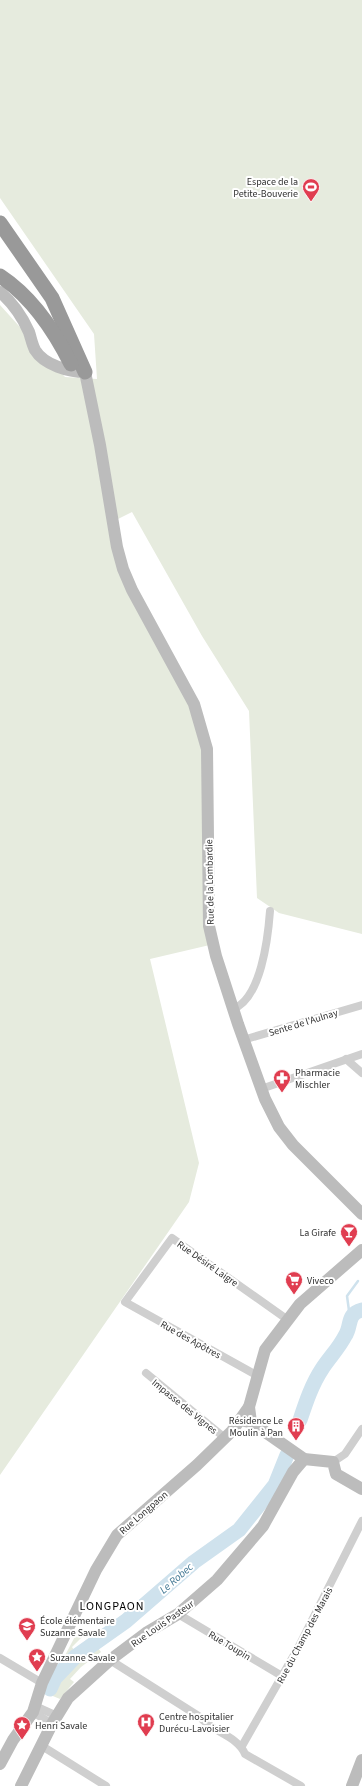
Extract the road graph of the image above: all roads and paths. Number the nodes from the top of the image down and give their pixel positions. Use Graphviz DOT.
graph roads {
  1 [pos="0,223"];
  2 [pos="0,276"];
  3 [pos="0,292"];
  4 [pos="80,372"];
  5 [pos="270,912"];
  6 [pos="362,1005"];
  7 [pos="233,1009"];
  8 [pos="243,1040"];
  9 [pos="362,1054"];
  10 [pos="346,1060"];
  11 [pos="362,1073"];
  12 [pos="261,1089"];
  13 [pos="362,1214"];
  14 [pos="362,1250"];
  15 [pos="125,1302"];
  16 [pos="288,1320"];
  17 [pos="146,1373"];
  18 [pos="258,1376"];
  19 [pos="249,1408"];
  20 [pos="239,1420"];
  21 [pos="251,1422"];
  22 [pos="362,1429"];
  23 [pos="225,1438"];
  24 [pos="304,1459"];
  25 [pos="333,1462"];
  26 [pos="362,1489"];
  27 [pos="362,1521"];
  28 [pos="178,1614"];
  29 [pos="0,1658"];
  30 [pos="110,1660"];
  31 [pos="282,1676"];
  32 [pos="42,1683"];
  33 [pos="34,1709"];
  34 [pos="55,1720"];
  35 [pos="42,1746"];
  36 [pos="242,1746"];
  37 [pos="1,1760"];
  38 [pos="362,1760"];
  39 [pos="21,1786"];
  40 [pos="106,1786"];
  41 [pos="301,1786"];
  42 [pos="352,1786"];
  1 -- 4 [label="highway"];
  2 -- 4 [label="highway"];
  3 -- 4 [label="main road"];
  4 -- 7 [label="main road, Rue de la Lombardie"];
  5 -- 7 [label="street"];
  6 -- 8 [label="street, Sente de l'Aulnay"];
  7 -- 8 [label="main road, Rue de la Lombardie"];
  8 -- 12 [label="main road, Rue de la Lombardie"];
  9 -- 10 [label="street"];
  10 -- 11 [label="street"];
  10 -- 12 [label="street"];
  12 -- 13 [label="main road, Rue de la Lombardie"];
  14 -- 16 [label="main road"];
  15 -- 16 [label="street, Rue Désiré Laigre"];
  15 -- 18 [label="street, Rue des Apôtres"];
  16 -- 18 [label="main road"];
  17 -- 23 [label="street, Impasse des Vignes"];
  18 -- 19 [label="main road"];
  19 -- 20 [label="main road, Rue Longpaon"];
  19 -- 21 [label="main road"];
  20 -- 21 [label="main road"];
  20 -- 23 [label="main road, Rue Longpaon"];
  21 -- 24 [label="main road"];
  22 -- 25 [label="street"];
  23 -- 32 [label="main road, Rue Longpaon"];
  24 -- 25 [label="main road"];
  24 -- 28 [label="main road, Rue Louis Pasteur"];
  25 -- 26 [label="main road"];
  27 -- 31 [label="street, Rue du Champ des Marais"];
  28 -- 30 [label="main road, Rue Louis Pasteur"];
  28 -- 31 [label="street, Rue Toupin"];
  29 -- 32 [label="street"];
  30 -- 34 [label="main road, Rue Louis Pasteur"];
  30 -- 36 [label="street"];
  31 -- 36 [label="street, Rue du Champ des Marais"];
  32 -- 33 [label="main road, Rue Longpaon"];
  33 -- 34 [label="street"];
  33 -- 37 [label="main road, Rue Longpaon"];
  34 -- 35 [label="main road, Rue Louis Pasteur"];
  35 -- 39 [label="main road, Rue Louis Pasteur"];
  35 -- 40 [label="street"];
  36 -- 41 [label="street"];
  38 -- 42 [label="main road"];
}
